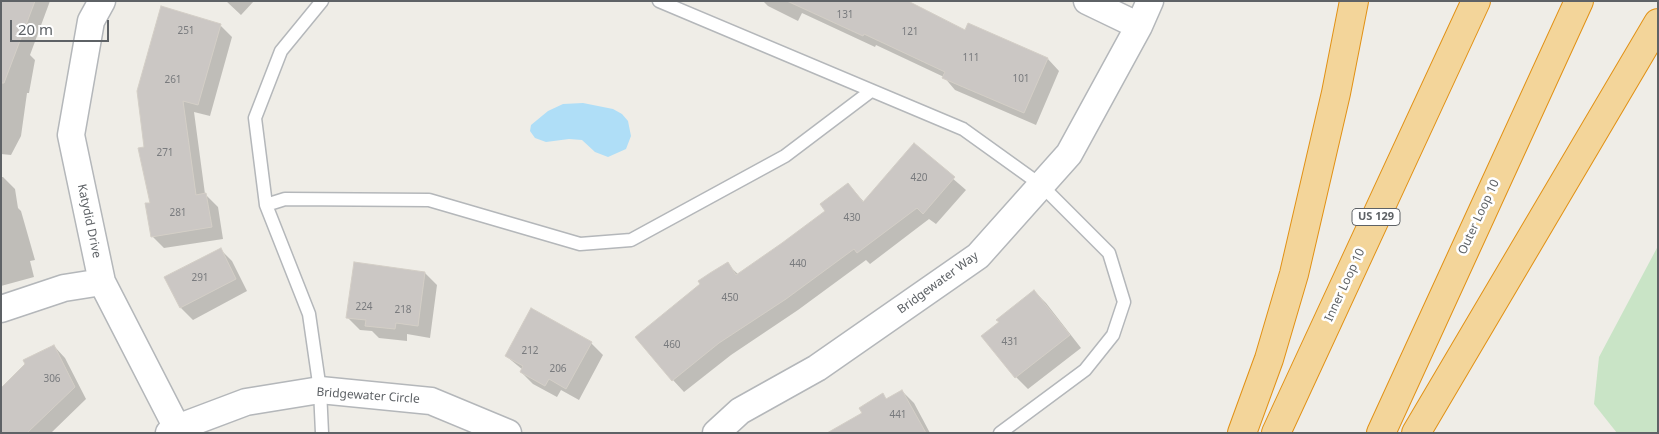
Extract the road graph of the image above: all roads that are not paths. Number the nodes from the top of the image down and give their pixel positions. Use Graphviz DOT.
graph roads {
  1 [pos="102,1"];
  2 [pos="322,1"];
  3 [pos="659,1"];
  4 [pos="1087,1"];
  5 [pos="1150,1"];
  6 [pos="1354,1"];
  7 [pos="1476,1"];
  8 [pos="1579,1"];
  9 [pos="1658,23"];
  10 [pos="1139,26"];
  11 [pos="871,90"];
  12 [pos="1041,185"];
  13 [pos="266,205"];
  14 [pos="102,282"];
  15 [pos="1,309"];
  16 [pos="320,390"];
  17 [pos="173,430"];
  18 [pos="322,433"];
  19 [pos="508,433"];
  20 [pos="716,433"];
  21 [pos="1000,433"];
  22 [pos="1242,433"];
  23 [pos="1276,433"];
  24 [pos="1381,433"];
  25 [pos="1416,433"];
  1 -- 14 [label="street, Katydid Drive"];
  2 -- 13 [label="lane"];
  3 -- 11 [label="lane"];
  4 -- 10 [label="street"];
  5 -- 10 [label="street, Bridgewater Way"];
  6 -- 22 [label="highway"];
  7 -- 23 [label="highway, Inner Loop 10 / US 129"];
  8 -- 24 [label="highway, Outer Loop 10"];
  9 -- 25 [label="highway"];
  10 -- 12 [label="street, Bridgewater Way"];
  11 -- 12 [label="lane"];
  11 -- 13 [label="lane"];
  12 -- 20 [label="street, Bridgewater Way"];
  12 -- 21 [label="lane"];
  13 -- 16 [label="lane"];
  14 -- 15 [label="street"];
  14 -- 17 [label="street, Katydid Drive"];
  16 -- 17 [label="street, Bridgewater Circle"];
  16 -- 18 [label="lane"];
  16 -- 19 [label="street, Bridgewater Circle"];
}
